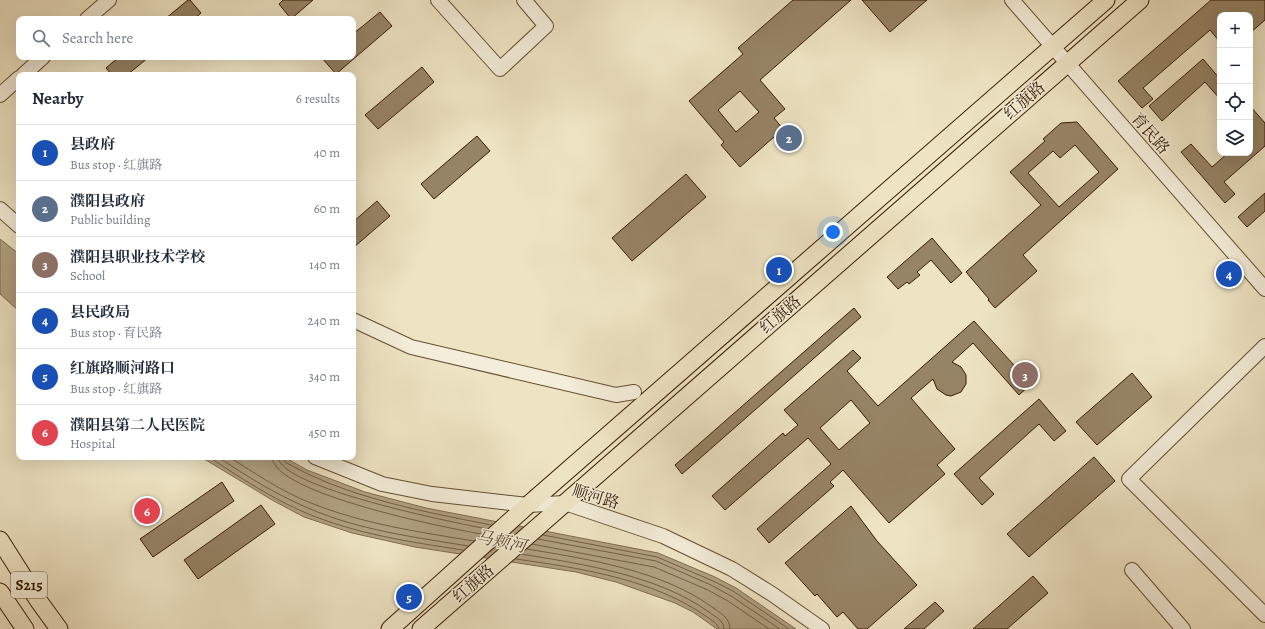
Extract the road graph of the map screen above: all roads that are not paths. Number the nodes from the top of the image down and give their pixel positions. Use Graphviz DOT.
graph roads {
  1 [pos="109,0"];
  2 [pos="438,0"];
  3 [pos="524,0"];
  4 [pos="1012,0"];
  5 [pos="1106,0"];
  6 [pos="1140,0"];
  7 [pos="90,16"];
  8 [pos="1053,47"];
  9 [pos="41,60"];
  10 [pos="1067,63"];
  11 [pos="29,72"];
  12 [pos="16,83"];
  13 [pos="0,95"];
  14 [pos="0,208"];
  15 [pos="16,223"];
  16 [pos="1265,289"];
  17 [pos="743,317"];
  18 [pos="356,321"];
  19 [pos="758,334"];
  20 [pos="1265,346"];
  21 [pos="634,392"];
  22 [pos="322,460"];
  23 [pos="565,503"];
  24 [pos="522,511"];
  25 [pos="0,540"];
  26 [pos="1132,570"];
  27 [pos="0,592"];
  28 [pos="1265,615"];
  29 [pos="25,629"];
  30 [pos="59,629"];
  31 [pos="390,629"];
  32 [pos="421,629"];
  33 [pos="822,629"];
  34 [pos="1183,629"];
  1 -- 7 [label="street"];
  2 -- 3 [label="street"];
  4 -- 8 [label="street, 育民路"];
  5 -- 8 [label="main road, 红旗路"];
  6 -- 10 [label="main road, 红旗路"];
  8 -- 10 [label="street, 育民路"];
  8 -- 17 [label="main road, 红旗路"];
  9 -- 11 [label="street"];
  10 -- 16 [label="street, 育民路"];
  10 -- 19 [label="main road, 红旗路"];
  12 -- 13 [label="street"];
  14 -- 15 [label="street"];
  17 -- 19 [label="main road"];
  17 -- 24 [label="main road, 红旗路"];
  18 -- 21 [label="street"];
  19 -- 23 [label="main road, 红旗路"];
  20 -- 28 [label="street"];
  22 -- 24 [label="street, 顺河路"];
  23 -- 24 [label="street, 顺河路"];
  23 -- 32 [label="main road, 红旗路"];
  23 -- 33 [label="street, 顺河路"];
  24 -- 31 [label="main road, 红旗路"];
  25 -- 30 [label="main road, S215"];
  26 -- 34 [label="street"];
  27 -- 29 [label="main road, S215"];
}
